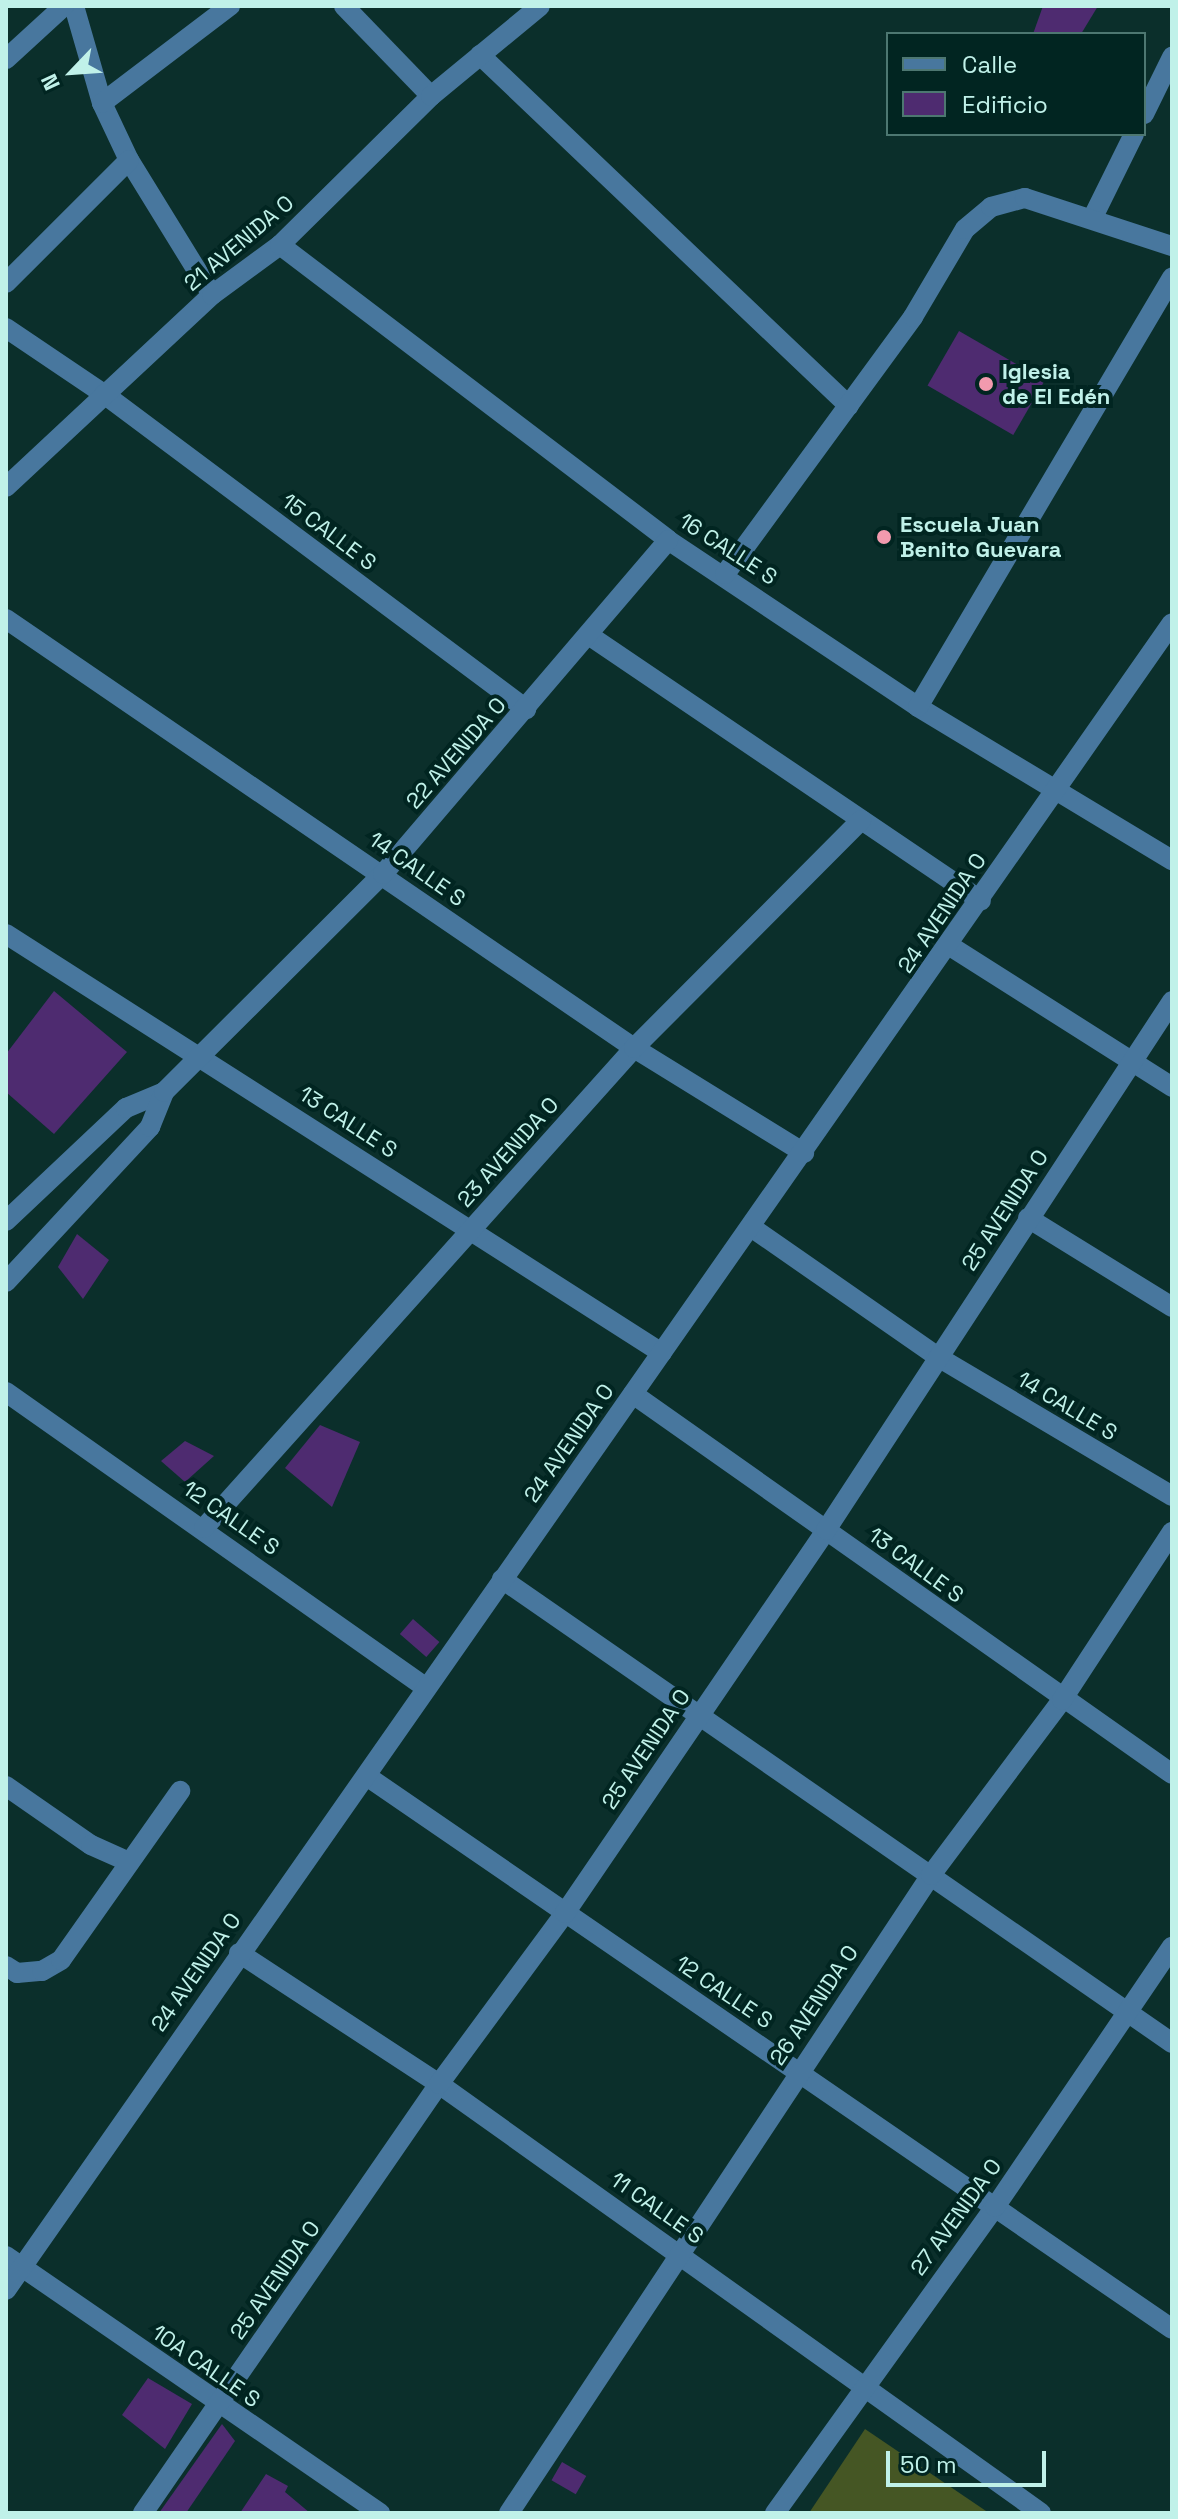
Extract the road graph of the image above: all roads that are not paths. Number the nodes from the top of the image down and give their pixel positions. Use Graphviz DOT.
graph roads {
  1 [pos="64,6"];
  2 [pos="74,6"];
  3 [pos="230,6"];
  4 [pos="344,6"];
  5 [pos="540,6"];
  6 [pos="480,55"];
  7 [pos="1172,57"];
  8 [pos="6,59"];
  9 [pos="431,96"];
  10 [pos="102,103"];
  11 [pos="1146,110"];
  12 [pos="1133,136"];
  13 [pos="129,160"];
  14 [pos="1093,217"];
  15 [pos="280,245"];
  16 [pos="1172,246"];
  17 [pos="1172,278"];
  18 [pos="6,283"];
  19 [pos="212,295"];
  20 [pos="6,328"];
  21 [pos="104,394"];
  22 [pos="849,406"];
  23 [pos="6,487"];
  24 [pos="668,540"];
  25 [pos="725,574"];
  26 [pos="6,619"];
  27 [pos="1172,623"];
  28 [pos="590,636"];
  29 [pos="918,707"];
  30 [pos="526,709"];
  31 [pos="1051,791"];
  32 [pos="861,820"];
  33 [pos="1172,860"];
  34 [pos="383,874"];
  35 [pos="981,901"];
  36 [pos="6,934"];
  37 [pos="950,946"];
  38 [pos="1172,1001"];
  39 [pos="634,1048"];
  40 [pos="203,1056"];
  41 [pos="1132,1064"];
  42 [pos="1172,1087"];
  43 [pos="164,1092"];
  44 [pos="804,1153"];
  45 [pos="1028,1218"];
  46 [pos="6,1221"];
  47 [pos="751,1227"];
  48 [pos="470,1230"];
  49 [pos="7,1280"];
  50 [pos="1172,1307"];
  51 [pos="662,1353"];
  52 [pos="938,1357"];
  53 [pos="6,1392"];
  54 [pos="633,1394"];
  55 [pos="1172,1496"];
  56 [pos="204,1528"];
  57 [pos="826,1530"];
  58 [pos="1172,1532"];
  59 [pos="502,1579"];
  60 [pos="425,1687"];
  61 [pos="1062,1700"];
  62 [pos="698,1714"];
  63 [pos="1172,1774"];
  64 [pos="368,1777"];
  65 [pos="6,1786"];
  66 [pos="180,1791"];
  67 [pos="129,1862"];
  68 [pos="931,1875"];
  69 [pos="565,1913"];
  70 [pos="1172,1947"];
  71 [pos="239,1953"];
  72 [pos="6,1966"];
  73 [pos="1128,2012"];
  74 [pos="1172,2043"];
  75 [pos="798,2072"];
  76 [pos="439,2084"];
  77 [pos="995,2207"];
  78 [pos="680,2254"];
  79 [pos="14,2261"];
  80 [pos="6,2290"];
  81 [pos="1172,2329"];
  82 [pos="864,2383"];
  83 [pos="218,2405"];
  84 [pos="143,2513"];
  85 [pos="380,2513"];
  86 [pos="509,2513"];
  87 [pos="775,2513"];
  88 [pos="1041,2513"];
  1 -- 8 [label="street"];
  2 -- 10 [label="street"];
  3 -- 10 [label="street"];
  4 -- 9 [label="street"];
  5 -- 6 [label="street, 21 AVENIDA O"];
  6 -- 9 [label="street, 21 AVENIDA O"];
  6 -- 22 [label="street"];
  7 -- 11 [label="street"];
  9 -- 15 [label="street, 21 AVENIDA O"];
  10 -- 13 [label="street"];
  12 -- 14 [label="street"];
  13 -- 18 [label="street"];
  13 -- 19 [label="street"];
  14 -- 16 [label="street"];
  14 -- 22 [label="street"];
  15 -- 19 [label="street, 21 AVENIDA O"];
  15 -- 24 [label="street, 16 CALLE S"];
  17 -- 29 [label="street"];
  19 -- 21 [label="street, 21 AVENIDA O"];
  20 -- 21 [label="street, 15 CALLE S"];
  21 -- 23 [label="street, 21 AVENIDA O"];
  21 -- 30 [label="street, 15 CALLE S"];
  22 -- 25 [label="street"];
  24 -- 25 [label="street, 16 CALLE S"];
  24 -- 28 [label="street, 22 AVENIDA O"];
  25 -- 29 [label="street, 16 CALLE S"];
  26 -- 34 [label="street, 14 CALLE S"];
  27 -- 31 [label="street, 24 AVENIDA O"];
  28 -- 30 [label="street, 22 AVENIDA O"];
  28 -- 32 [label="street"];
  29 -- 31 [label="street, 16 CALLE S"];
  30 -- 34 [label="street, 22 AVENIDA O"];
  31 -- 33 [label="street, 16 CALLE S"];
  31 -- 35 [label="street, 24 AVENIDA O"];
  32 -- 35 [label="street"];
  32 -- 39 [label="street, 23 AVENIDA O"];
  34 -- 39 [label="street, 14 CALLE S"];
  34 -- 40 [label="street, 22 AVENIDA O"];
  35 -- 37 [label="street, 24 AVENIDA O"];
  36 -- 40 [label="street, 13 CALLE S"];
  37 -- 41 [label="street"];
  37 -- 44 [label="street, 24 AVENIDA O"];
  38 -- 41 [label="street, 25 AVENIDA O"];
  39 -- 44 [label="street, 14 CALLE S"];
  39 -- 48 [label="street, 23 AVENIDA O"];
  40 -- 43 [label="street, 22 AVENIDA O"];
  40 -- 48 [label="street, 13 CALLE S"];
  41 -- 42 [label="street"];
  41 -- 45 [label="street, 25 AVENIDA O"];
  43 -- 46 [label="street"];
  43 -- 49 [label="street"];
  44 -- 47 [label="street, 24 AVENIDA O"];
  45 -- 50 [label="street"];
  45 -- 52 [label="street, 25 AVENIDA O"];
  47 -- 51 [label="street, 24 AVENIDA O"];
  47 -- 52 [label="street, 14 CALLE S"];
  48 -- 51 [label="street, 13 CALLE S"];
  48 -- 56 [label="street, 23 AVENIDA O"];
  51 -- 54 [label="street, 24 AVENIDA O"];
  52 -- 55 [label="street, 14 CALLE S"];
  52 -- 57 [label="street, 25 AVENIDA O"];
  53 -- 56 [label="street, 12 CALLE S"];
  54 -- 57 [label="street, 13 CALLE S"];
  54 -- 59 [label="street, 24 AVENIDA O"];
  56 -- 60 [label="street, 12 CALLE S"];
  57 -- 61 [label="street, 13 CALLE S"];
  57 -- 62 [label="street, 25 AVENIDA O"];
  58 -- 61 [label="street, 26 AVENIDA O"];
  59 -- 60 [label="street, 24 AVENIDA O"];
  59 -- 62 [label="street"];
  60 -- 64 [label="street, 24 AVENIDA O"];
  61 -- 63 [label="street, 13 CALLE S"];
  61 -- 68 [label="street, 26 AVENIDA O"];
  62 -- 68 [label="street"];
  62 -- 69 [label="street, 25 AVENIDA O"];
  64 -- 69 [label="street, 12 CALLE S"];
  64 -- 71 [label="street, 24 AVENIDA O"];
  65 -- 67 [label="street"];
  66 -- 67 [label="street"];
  67 -- 72 [label="street"];
  68 -- 73 [label="street"];
  68 -- 75 [label="street, 26 AVENIDA O"];
  69 -- 75 [label="street, 12 CALLE S"];
  69 -- 76 [label="street, 25 AVENIDA O"];
  70 -- 73 [label="street, 27 AVENIDA O"];
  71 -- 76 [label="street, 11 CALLE S"];
  71 -- 79 [label="street, 24 AVENIDA O"];
  73 -- 74 [label="street"];
  73 -- 77 [label="street, 27 AVENIDA O"];
  75 -- 77 [label="street, 12 CALLE S"];
  75 -- 78 [label="street, 26 AVENIDA O"];
  76 -- 78 [label="street, 11 CALLE S"];
  76 -- 83 [label="street, 25 AVENIDA O"];
  77 -- 81 [label="street, 12 CALLE S"];
  77 -- 82 [label="street, 27 AVENIDA O"];
  78 -- 82 [label="street, 11 CALLE S"];
  78 -- 86 [label="street, 26 AVENIDA O"];
  79 -- 80 [label="street, 24 AVENIDA O"];
  79 -- 83 [label="street, 10A CALLE S"];
  82 -- 87 [label="street, 27 AVENIDA O"];
  82 -- 88 [label="street, 11 CALLE S"];
  83 -- 84 [label="street, 25 AVENIDA O"];
  83 -- 85 [label="street, 10A CALLE S"];
}
